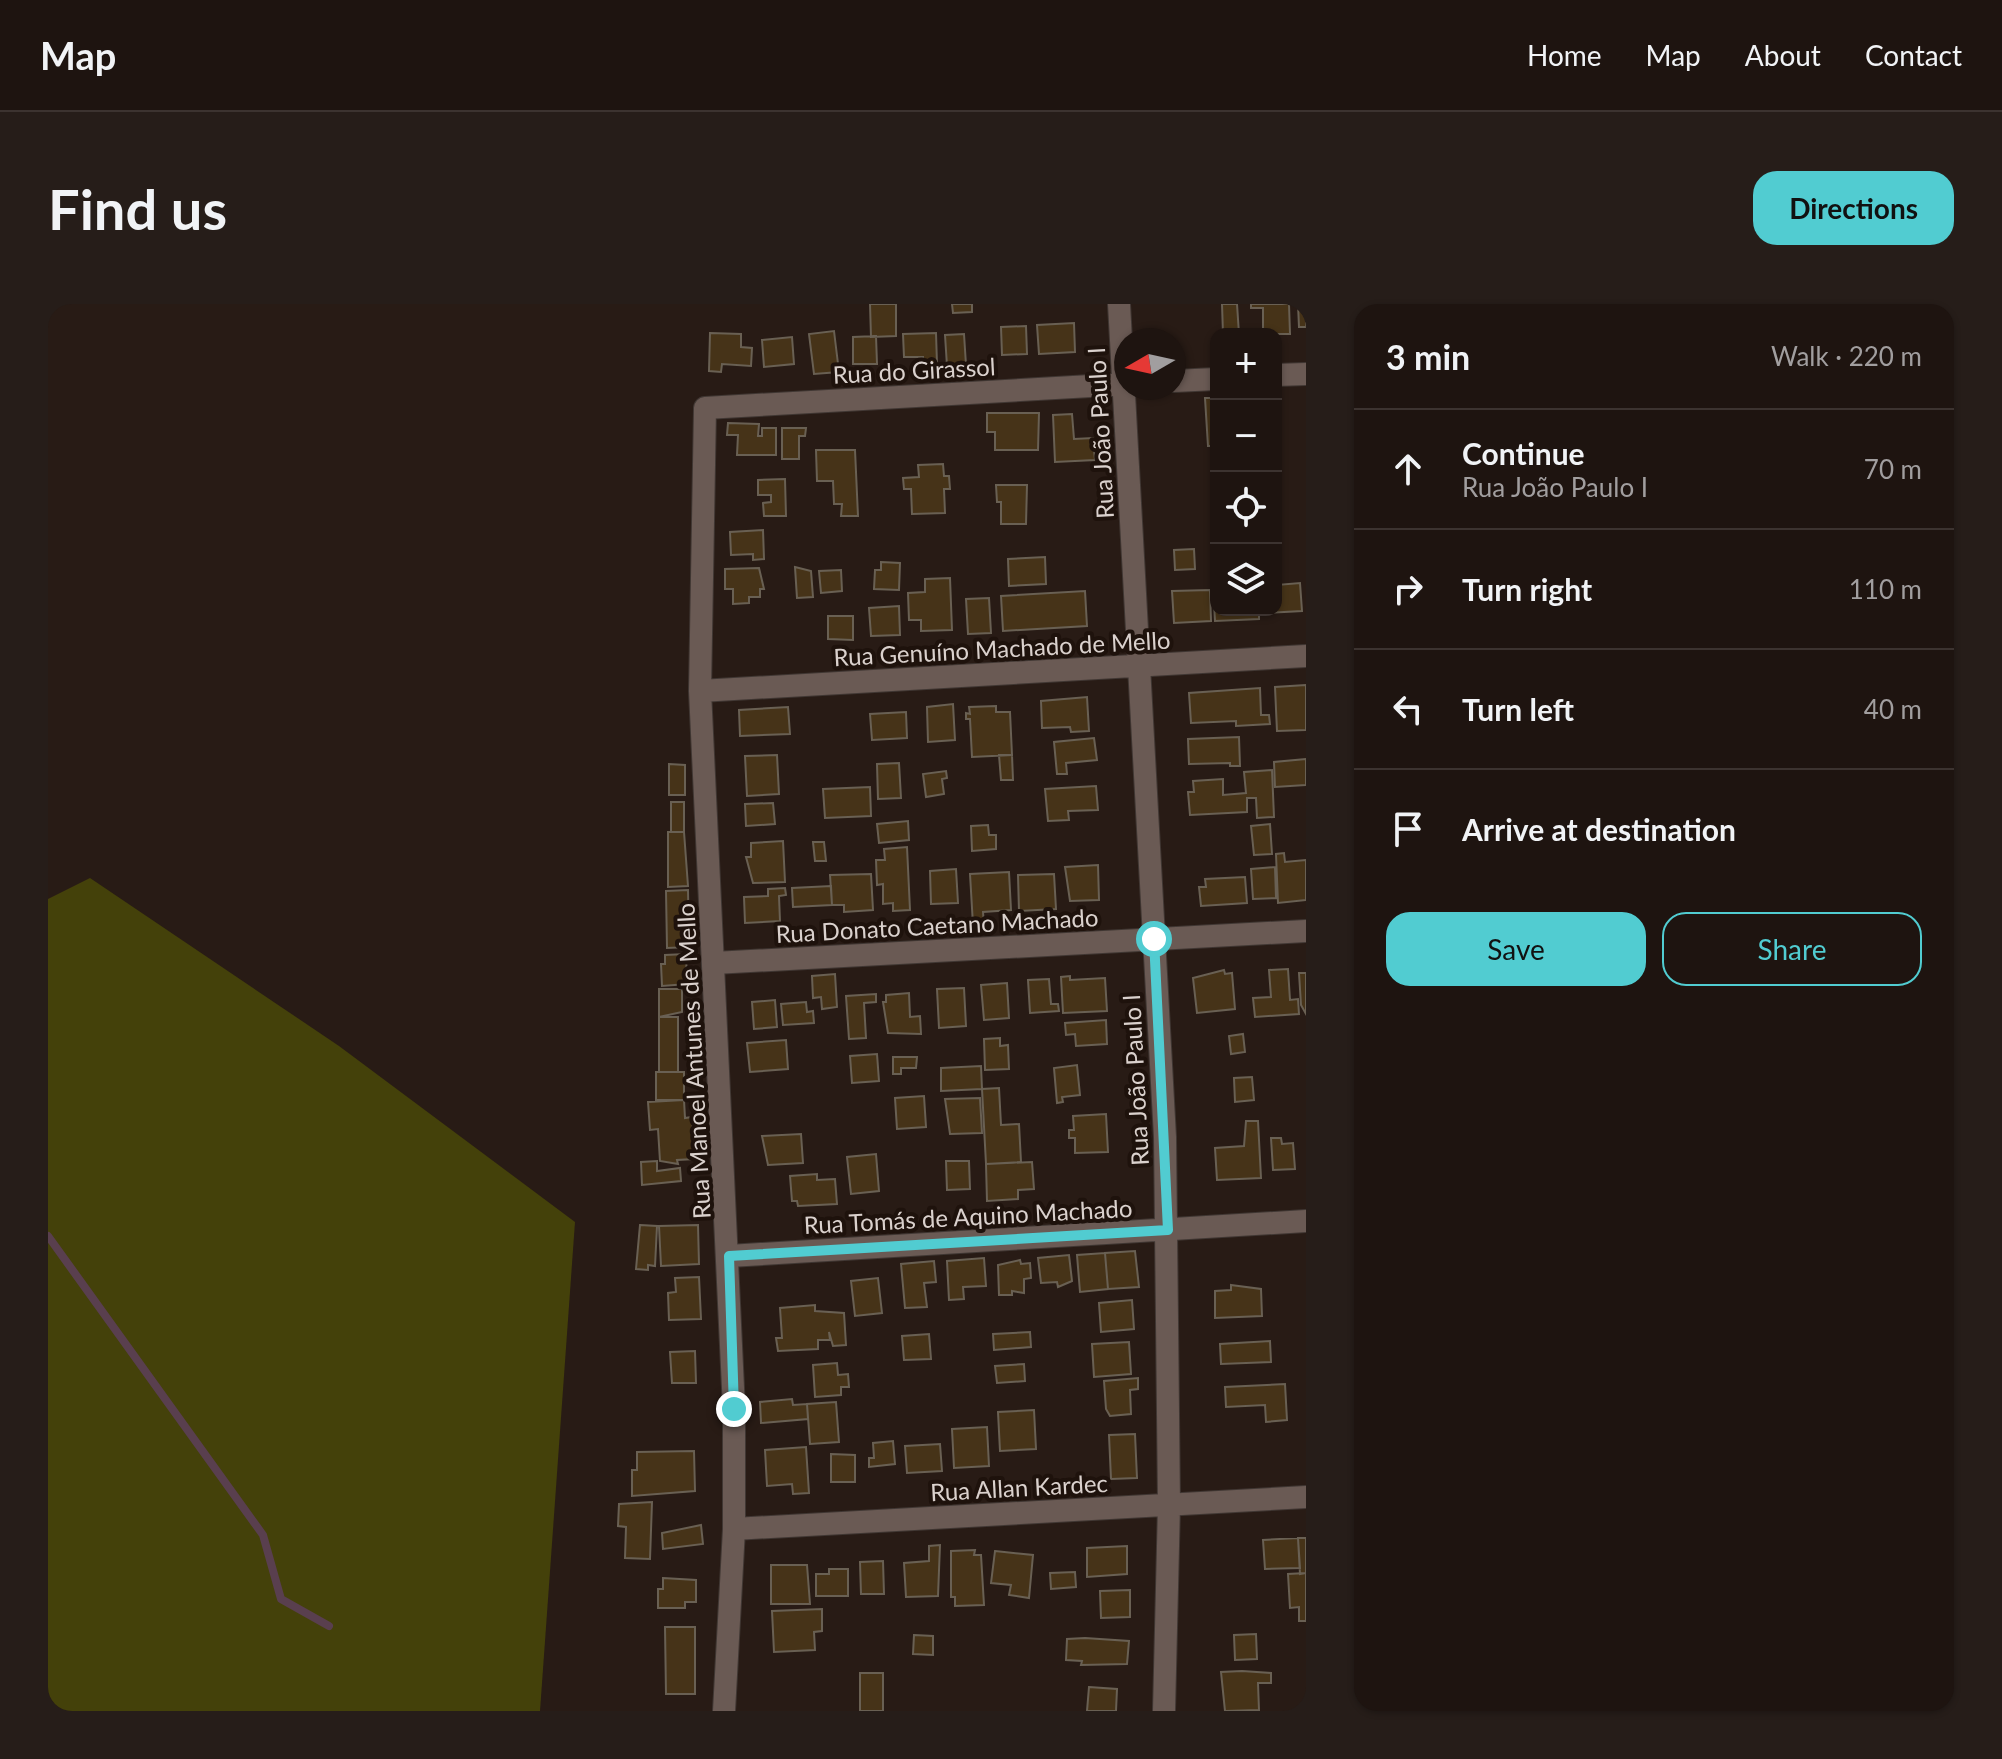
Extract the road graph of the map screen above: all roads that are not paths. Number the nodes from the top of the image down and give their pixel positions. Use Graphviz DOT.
graph roads {
  1 [pos="1119,304"];
  2 [pos="1121,328"];
  3 [pos="1306,374"];
  4 [pos="1282,375"];
  5 [pos="1210,379"];
  6 [pos="1186,380"];
  7 [pos="1114,385"];
  8 [pos="1126,400"];
  9 [pos="705,408"];
  10 [pos="1306,656"];
  11 [pos="1139,666"];
  12 [pos="700,691"];
  13 [pos="1306,931"];
  14 [pos="1154,939"];
  15 [pos="714,963"];
  16 [pos="1306,1221"];
  17 [pos="1168,1230"];
  18 [pos="729,1256"];
  19 [pos="1306,1497"];
  20 [pos="1169,1505"];
  21 [pos="734,1529"];
  22 [pos="724,1711"];
  23 [pos="1164,1711"];
  1 -- 2 [label="street, Rua João Paulo I"];
  3 -- 4 [label="street"];
  5 -- 6 [label="street"];
  7 -- 9 [label="street, Rua do Girassol"];
  8 -- 11 [label="street, Rua João Paulo I"];
  9 -- 12 [label="street, Rua Manoel Antunes de Mello"];
  10 -- 11 [label="street, Rua Genuíno Machado de Mello"];
  11 -- 12 [label="street, Rua Genuíno Machado de Mello"];
  11 -- 14 [label="street, Rua João Paulo I"];
  12 -- 15 [label="street, Rua Manoel Antunes de Mello"];
  13 -- 14 [label="street, Rua Donato Caetano Machado"];
  14 -- 15 [label="street, Rua Donato Caetano Machado"];
  14 -- 17 [label="street, Rua João Paulo I"];
  15 -- 18 [label="street, Rua Manoel Antunes de Mello"];
  16 -- 17 [label="street, Rua Tomás de Aquino Machado"];
  17 -- 18 [label="street, Rua Tomás de Aquino Machado"];
  17 -- 20 [label="street, Rua João Paulo I"];
  18 -- 21 [label="street, Rua Manoel Antunes de Mello"];
  19 -- 20 [label="street, Rua Allan Kardec"];
  20 -- 21 [label="street, Rua Allan Kardec"];
  20 -- 23 [label="street, Rua João Paulo I"];
  21 -- 22 [label="street, Rua Manoel Antunes de Mello"];
}
